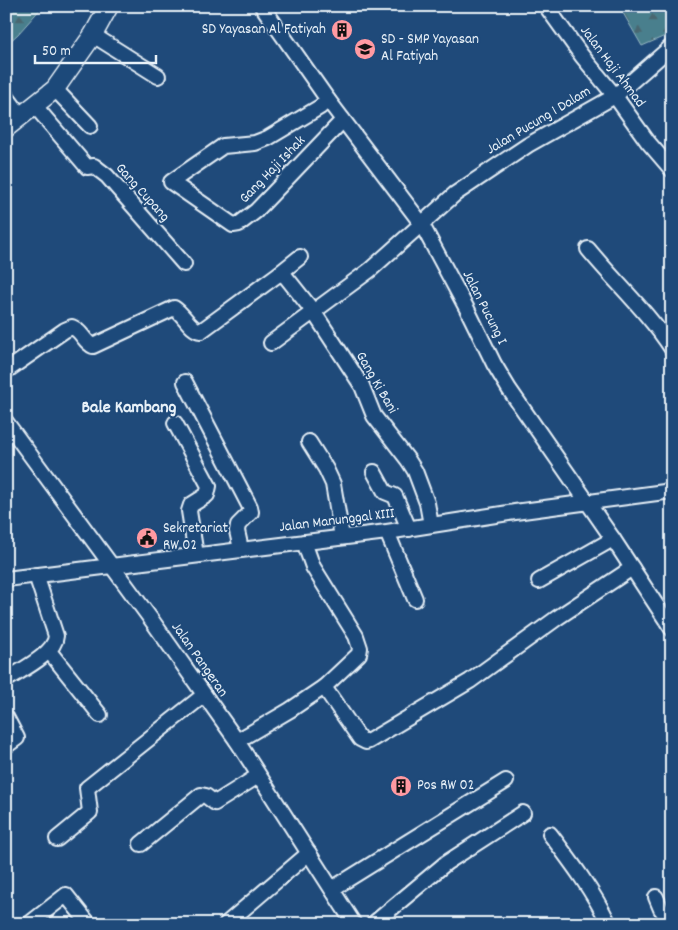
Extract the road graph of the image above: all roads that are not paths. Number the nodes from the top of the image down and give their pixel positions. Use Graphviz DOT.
graph roads {
  1 [pos="109,6"];
  2 [pos="262,6"];
  3 [pos="546,6"];
  4 [pos="93,35"];
  5 [pos="672,46"];
  6 [pos="158,76"];
  7 [pos="55,88"];
  8 [pos="6,96"];
  9 [pos="615,96"];
  10 [pos="328,100"];
  11 [pos="35,106"];
  12 [pos="21,116"];
  13 [pos="343,120"];
  14 [pos="90,126"];
  15 [pos="6,128"];
  16 [pos="672,170"];
  17 [pos="422,223"];
  18 [pos="588,249"];
  19 [pos="300,257"];
  20 [pos="184,264"];
  21 [pos="280,273"];
  22 [pos="313,311"];
  23 [pos="271,343"];
  24 [pos="672,349"];
  25 [pos="6,372"];
  26 [pos="185,382"];
  27 [pos="6,422"];
  28 [pos="176,423"];
  29 [pos="309,442"];
  30 [pos="374,472"];
  31 [pos="672,491"];
  32 [pos="587,502"];
  33 [pos="431,525"];
  34 [pos="409,528"];
  35 [pos="387,532"];
  36 [pos="342,537"];
  37 [pos="613,539"];
  38 [pos="304,542"];
  39 [pos="241,550"];
  40 [pos="196,555"];
  41 [pos="111,567"];
  42 [pos="632,568"];
  43 [pos="36,576"];
  44 [pos="6,579"];
  45 [pos="539,581"];
  46 [pos="415,599"];
  47 [pos="672,629"];
  48 [pos="49,651"];
  49 [pos="6,680"];
  50 [pos="324,686"];
  51 [pos="204,695"];
  52 [pos="100,715"];
  53 [pos="6,717"];
  54 [pos="237,741"];
  55 [pos="6,746"];
  56 [pos="258,776"];
  57 [pos="506,782"];
  58 [pos="523,813"];
  59 [pos="550,834"];
  60 [pos="57,839"];
  61 [pos="141,844"];
  62 [pos="309,853"];
  63 [pos="332,889"];
  64 [pos="656,897"];
  65 [pos="672,923"];
  66 [pos="29,924"];
  67 [pos="89,924"];
  68 [pos="226,924"];
  69 [pos="354,924"];
  70 [pos="373,924"];
  71 [pos="609,924"];
  1 -- 4 [label="street"];
  2 -- 10 [label="street, Jalan Pucung I"];
  3 -- 9 [label="street, Jalan Haji Ahmad"];
  4 -- 6 [label="street"];
  4 -- 7 [label="street"];
  5 -- 9 [label="street, Jalan Pucung 1 Dalam"];
  7 -- 11 [label="street"];
  7 -- 14 [label="street"];
  8 -- 12 [label="street"];
  9 -- 16 [label="street, Jalan Haji Ahmad"];
  9 -- 17 [label="street, Jalan Pucung 1 Dalam"];
  10 -- 13 [label="street, Jalan Pucung I"];
  10 -- 13 [label="street, Gang Haji Ishak"];
  11 -- 12 [label="street"];
  11 -- 20 [label="street, Gang Cupang"];
  12 -- 15 [label="street"];
  13 -- 17 [label="street, Jalan Pucung I"];
  17 -- 22 [label="street, Jalan Pucung 1 Dalam"];
  17 -- 32 [label="street, Jalan Pucung I"];
  18 -- 24 [label="street"];
  19 -- 21 [label="street"];
  21 -- 22 [label="street, Gang Ki Bani"];
  21 -- 25 [label="street"];
  22 -- 23 [label="street, Jalan Pucung 1 Dalam"];
  22 -- 33 [label="street, Gang Ki Bani"];
  26 -- 39 [label="street"];
  27 -- 41 [label="street, Jalan Pangeran"];
  28 -- 40 [label="street"];
  29 -- 36 [label="street"];
  30 -- 34 [label="street"];
  31 -- 32 [label="street, Jalan Manunggal XIII"];
  32 -- 33 [label="street, Jalan Manunggal XIII"];
  32 -- 37 [label="street, Jalan Pucung I"];
  33 -- 34 [label="street, Jalan Manunggal XIII"];
  34 -- 35 [label="street, Jalan Manunggal XIII"];
  35 -- 36 [label="street, Jalan Manunggal XIII"];
  35 -- 46 [label="street"];
  36 -- 38 [label="street, Jalan Manunggal XIII"];
  37 -- 42 [label="street, Jalan Pucung I"];
  37 -- 45 [label="street"];
  38 -- 39 [label="street, Jalan Manunggal XIII"];
  38 -- 50 [label="street"];
  39 -- 40 [label="street, Jalan Manunggal XIII"];
  40 -- 41 [label="street, Jalan Manunggal XIII"];
  41 -- 43 [label="street, Jalan Manunggal XIII"];
  41 -- 51 [label="street, Jalan Pangeran"];
  42 -- 47 [label="street, Jalan Pucung I"];
  42 -- 50 [label="street"];
  43 -- 44 [label="street, Jalan Manunggal XIII"];
  43 -- 48 [label="street"];
  48 -- 49 [label="street"];
  48 -- 52 [label="street"];
  50 -- 54 [label="street"];
  51 -- 54 [label="street, Jalan Pangeran"];
  51 -- 60 [label="street"];
  53 -- 55 [label="street"];
  54 -- 56 [label="street, Jalan Pangeran"];
  56 -- 61 [label="street"];
  56 -- 62 [label="street, Jalan Pangeran"];
  57 -- 63 [label="street"];
  58 -- 70 [label="street"];
  59 -- 71 [label="street"];
  62 -- 63 [label="street, Jalan Pangeran"];
  62 -- 68 [label="street"];
  63 -- 69 [label="street, Jalan Pangeran"];
  64 -- 65 [label="street"];
  66 -- 67 [label="street"];
}
